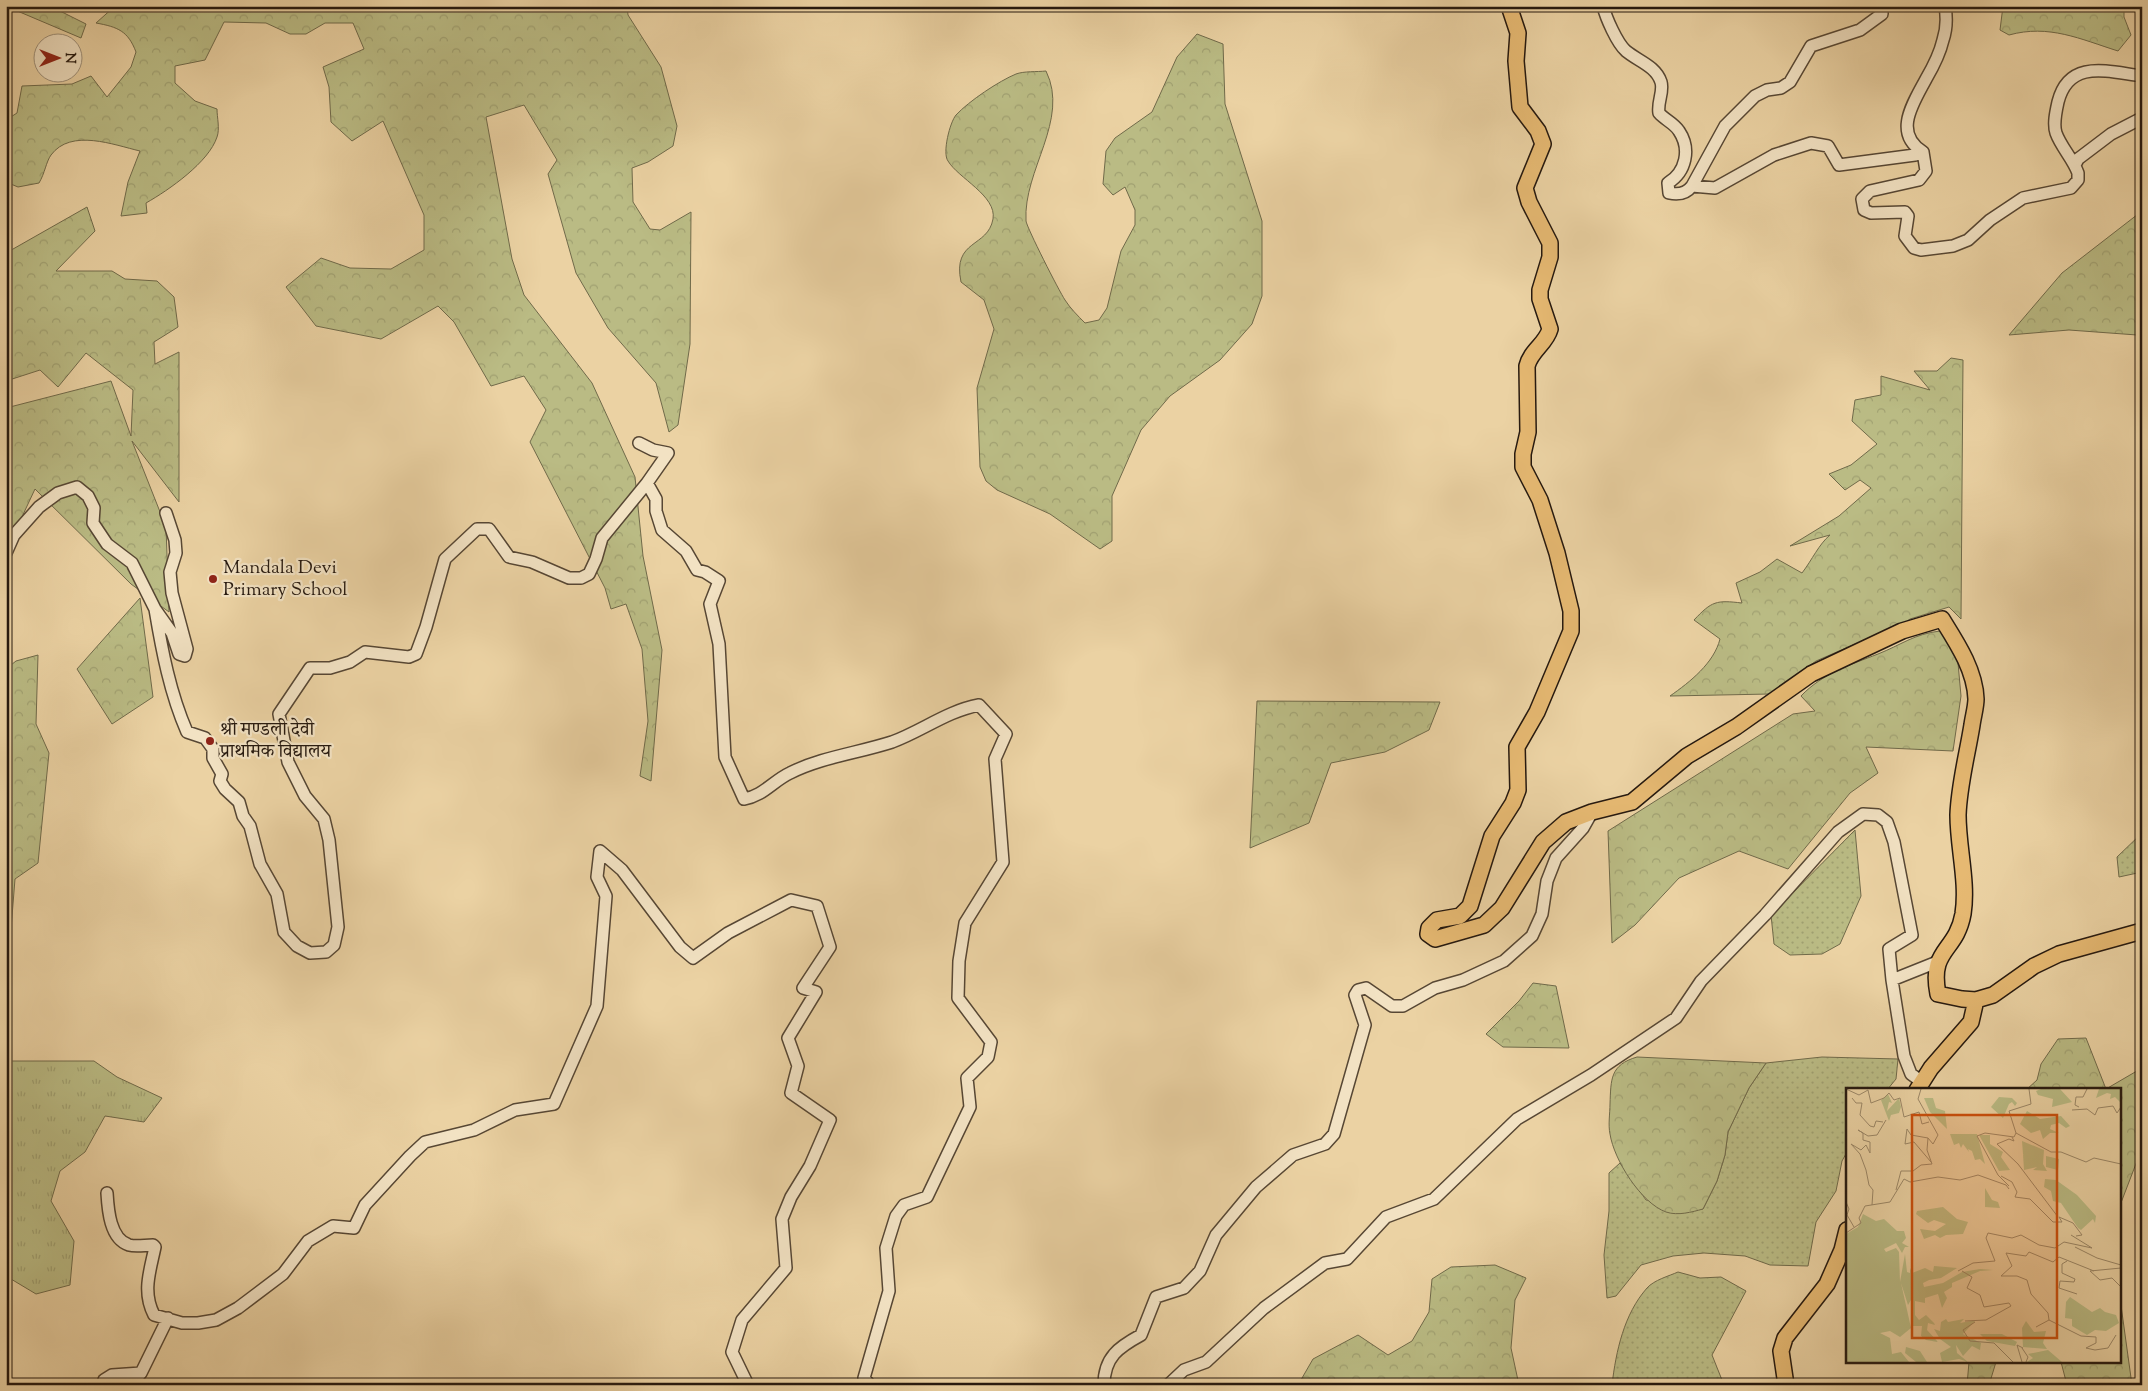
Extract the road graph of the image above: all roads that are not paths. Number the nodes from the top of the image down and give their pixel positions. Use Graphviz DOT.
graph roads {
  1 [pos="1509,6"];
  2 [pos="1603,6"];
  3 [pos="1882,6"];
  4 [pos="1945,6"];
  5 [pos="2142,76"];
  6 [pos="2142,118"];
  7 [pos="1923,152"];
  8 [pos="2075,165"];
  9 [pos="1692,186"];
  10 [pos="639,443"];
  11 [pos="647,483"];
  12 [pos="166,513"];
  13 [pos="6,553"];
  14 [pos="155,609"];
  15 [pos="1592,812"];
  16 [pos="2142,931"];
  17 [pos="1937,962"];
  18 [pos="1892,980"];
  19 [pos="1976,1000"];
  20 [pos="1919,1086"];
  21 [pos="107,1193"];
  22 [pos="1846,1234"];
  23 [pos="168,1318"];
  24 [pos="141,1373"];
  25 [pos="104,1380"];
  26 [pos="131,1385"];
  27 [pos="748,1385"];
  28 [pos="870,1385"];
  29 [pos="1104,1385"];
  30 [pos="1168,1385"];
  31 [pos="1786,1385"];
  1 -- 15 [label="main road"];
  2 -- 9 [label="street"];
  3 -- 9 [label="street"];
  4 -- 7 [label="street"];
  5 -- 8 [label="street"];
  6 -- 8 [label="street"];
  7 -- 8 [label="street"];
  7 -- 9 [label="street"];
  10 -- 11 [label="street"];
  11 -- 14 [label="street"];
  11 -- 28 [label="street"];
  12 -- 14 [label="street"];
  13 -- 14 [label="street"];
  15 -- 17 [label="main road"];
  15 -- 29 [label="street"];
  16 -- 19 [label="main road"];
  17 -- 18 [label="street"];
  17 -- 19 [label="main road"];
  18 -- 20 [label="street"];
  18 -- 30 [label="street"];
  19 -- 20 [label="main road"];
  21 -- 23 [label="street"];
  22 -- 31 [label="main road"];
  23 -- 24 [label="street"];
  23 -- 27 [label="street"];
  24 -- 25 [label="street"];
  24 -- 26 [label="street"];
}
